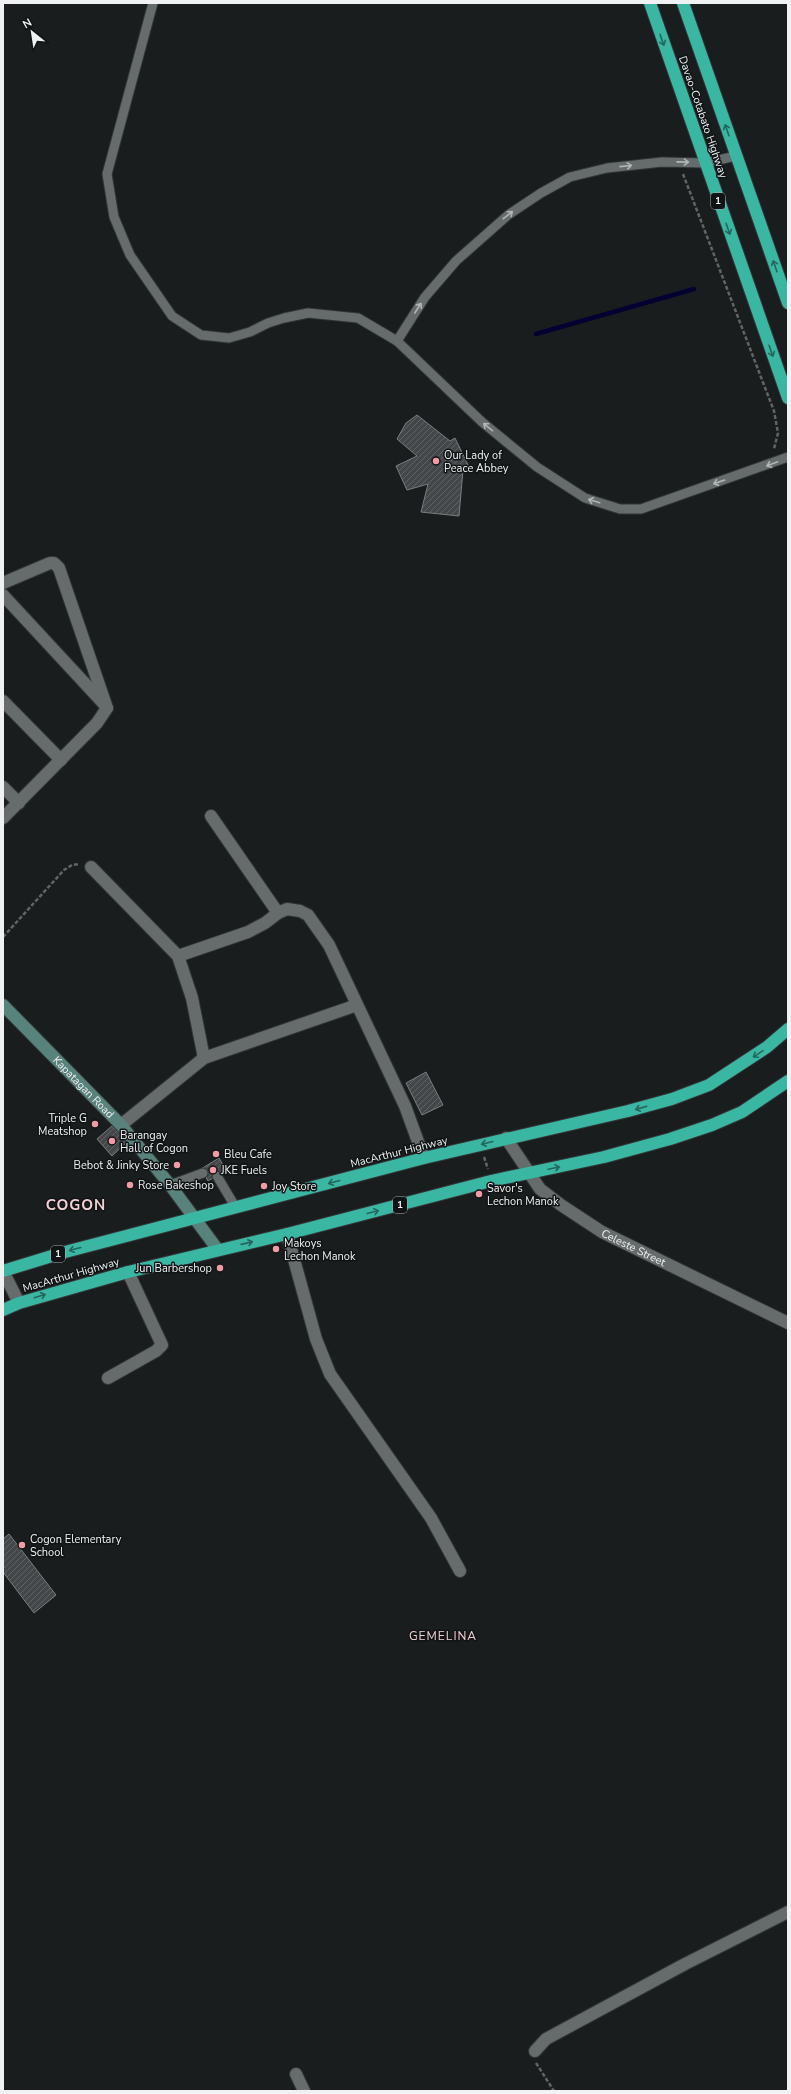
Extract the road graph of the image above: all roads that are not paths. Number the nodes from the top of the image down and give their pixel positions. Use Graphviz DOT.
graph roads {
  1 [pos="153,3"];
  2 [pos="650,3"];
  3 [pos="683,3"];
  4 [pos="736,156"];
  5 [pos="705,163"];
  6 [pos="788,303"];
  7 [pos="397,341"];
  8 [pos="788,398"];
  9 [pos="788,457"];
  10 [pos="3,583"];
  11 [pos="3,595"];
  12 [pos="3,701"];
  13 [pos="107,708"];
  14 [pos="61,760"];
  15 [pos="3,788"];
  16 [pos="19,803"];
  17 [pos="211,816"];
  18 [pos="3,818"];
  19 [pos="91,867"];
  20 [pos="278,913"];
  21 [pos="178,956"];
  22 [pos="3,1005"];
  23 [pos="357,1005"];
  24 [pos="788,1029"];
  25 [pos="204,1058"];
  26 [pos="788,1081"];
  27 [pos="121,1125"];
  28 [pos="506,1138"];
  29 [pos="424,1158"];
  30 [pos="203,1173"];
  31 [pos="528,1173"];
  32 [pos="217,1176"];
  33 [pos="170,1185"];
  34 [pos="236,1208"];
  35 [pos="195,1218"];
  36 [pos="287,1234"];
  37 [pos="218,1250"];
  38 [pos="3,1271"];
  39 [pos="128,1272"];
  40 [pos="18,1303"];
  41 [pos="3,1310"];
  42 [pos="788,1323"];
  43 [pos="108,1378"];
  44 [pos="460,1571"];
  45 [pos="788,1912"];
  46 [pos="535,2051"];
  47 [pos="296,2074"];
  48 [pos="304,2091"];
  1 -- 7 [label="lane"];
  2 -- 5 [label="highway, Davao-Cotabato Highway / 1, one-way"];
  4 -- 3 [label="highway, Davao-Cotabato Highway, one-way"];
  4 -- 5 [label="lane"];
  6 -- 4 [label="highway, Davao-Cotabato Highway, one-way"];
  7 -- 5 [label="lane, one-way"];
  5 -- 8 [label="highway, Davao-Cotabato Highway / 1, one-way"];
  9 -- 7 [label="lane, one-way"];
  10 -- 13 [label="street"];
  11 -- 13 [label="street"];
  12 -- 14 [label="street"];
  13 -- 14 [label="street"];
  14 -- 16 [label="street"];
  15 -- 16 [label="street"];
  16 -- 18 [label="street"];
  17 -- 20 [label="street"];
  19 -- 21 [label="street"];
  20 -- 21 [label="street"];
  20 -- 23 [label="street"];
  21 -- 25 [label="street"];
  22 -- 27 [label="main road, Kapatagan Road"];
  23 -- 25 [label="street"];
  23 -- 29 [label="street"];
  24 -- 28 [label="highway, MacArthur Highway / 1, one-way"];
  25 -- 27 [label="street"];
  31 -- 26 [label="highway, MacArthur Highway / 1, one-way"];
  27 -- 33 [label="main road, Kapatagan Road"];
  28 -- 29 [label="highway, MacArthur Highway / 1, one-way"];
  28 -- 31 [label="street, Celeste Street"];
  29 -- 34 [label="highway, MacArthur Highway / 1, one-way"];
  30 -- 33 [label="lane"];
  36 -- 31 [label="highway, MacArthur Highway / 1, one-way"];
  31 -- 42 [label="street, Celeste Street"];
  32 -- 34 [label="lane"];
  33 -- 35 [label="main road, Kapatagan Road"];
  34 -- 35 [label="highway, MacArthur Highway / 1"];
  35 -- 37 [label="main road, Kapatagan Road"];
  35 -- 38 [label="highway, MacArthur Highway / 1, one-way"];
  37 -- 36 [label="highway, MacArthur Highway / 1, one-way"];
  36 -- 44 [label="street"];
  37 -- 39 [label="highway, MacArthur Highway / 1"];
  38 -- 40 [label="street"];
  40 -- 39 [label="highway, MacArthur Highway / 1, one-way"];
  39 -- 43 [label="street"];
  40 -- 41 [label="highway, MacArthur Highway / 1"];
  45 -- 46 [label="street"];
  47 -- 48 [label="street"];
}
